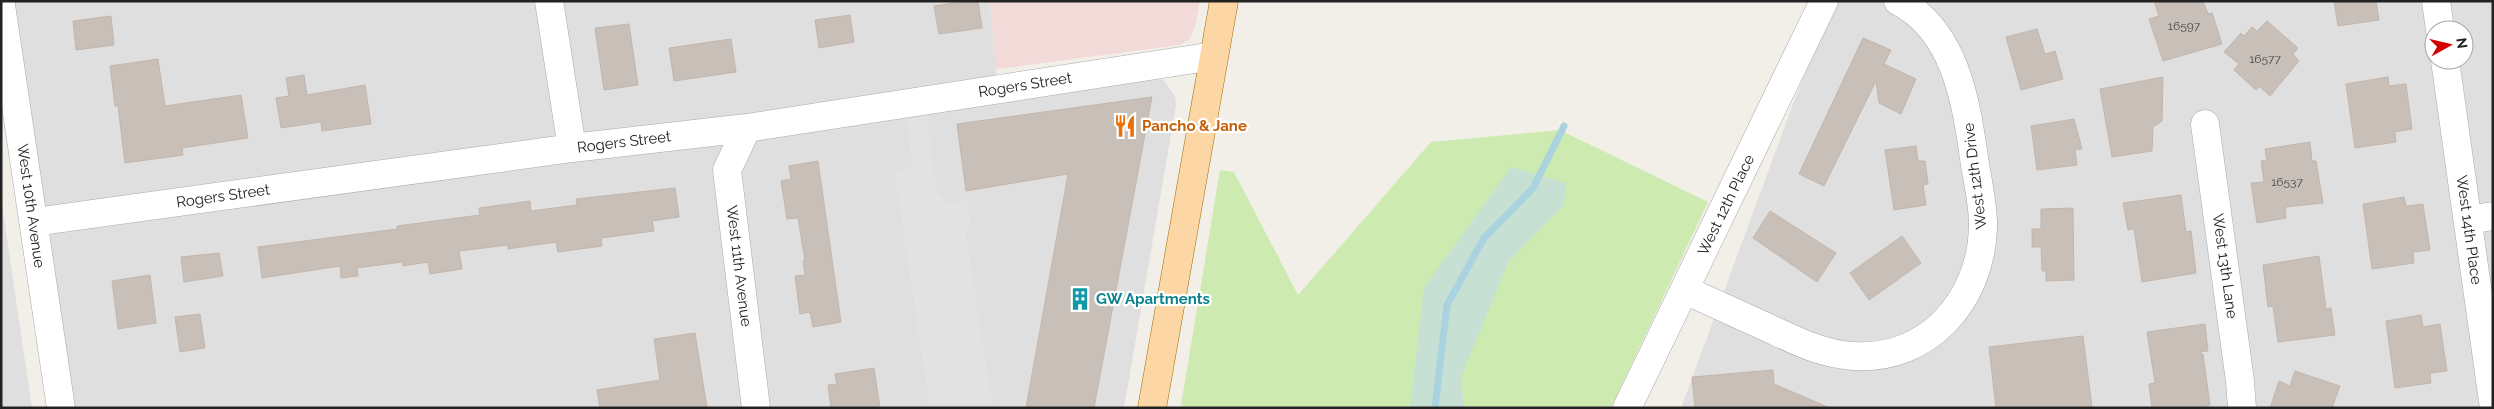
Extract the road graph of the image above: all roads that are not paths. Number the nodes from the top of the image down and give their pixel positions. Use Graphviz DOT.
graph roads {
  1 [pos="549,1"];
  2 [pos="1224,1"];
  3 [pos="1824,1"];
  4 [pos="1898,1"];
  5 [pos="2436,1"];
  6 [pos="1,5"];
  7 [pos="2439,20"];
  8 [pos="1214,56"];
  9 [pos="2446,70"];
  10 [pos="2205,124"];
  11 [pos="747,128"];
  12 [pos="572,148"];
  13 [pos="2480,218"];
  14 [pos="34,222"];
  15 [pos="1685,290"];
  16 [pos="2493,401"];
  17 [pos="61,408"];
  18 [pos="756,408"];
  19 [pos="1152,408"];
  20 [pos="1627,408"];
  21 [pos="2242,408"];
  1 -- 12 [label="street"];
  2 -- 8 [label="main road"];
  3 -- 15 [label="street, West 12th Place"];
  4 -- 15 [label="street, West 12th Drive"];
  5 -- 7 [label="street"];
  6 -- 14 [label="street, West 10th Avenue"];
  8 -- 11 [label="street, Rogers Street"];
  8 -- 19 [label="main road"];
  9 -- 13 [label="street, West 14th Place"];
  10 -- 21 [label="street, West 13th Lane"];
  11 -- 12 [label="street, Rogers Street"];
  11 -- 18 [label="street, West 11th Avenue"];
  12 -- 14 [label="street, Rogers Street"];
  13 -- 16 [label="street, West 14th Place"];
  14 -- 17 [label="street, West 10th Avenue"];
  15 -- 20 [label="street, West 12th Place"];
}
